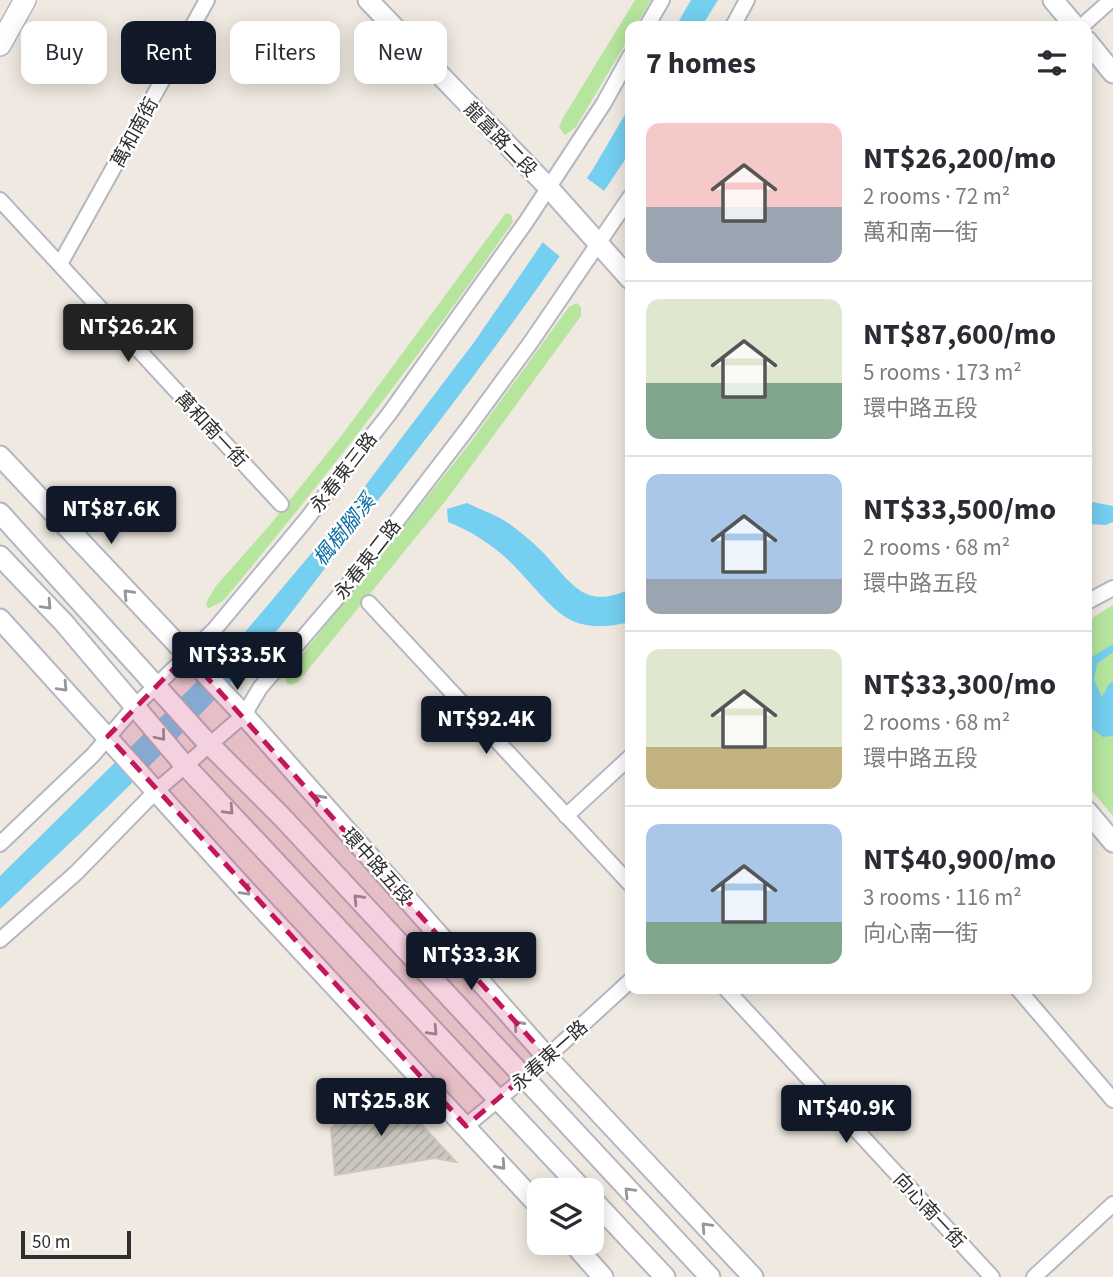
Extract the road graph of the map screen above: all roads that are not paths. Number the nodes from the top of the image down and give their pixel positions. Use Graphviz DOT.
graph roads {
  1 [pos="25,0"];
  2 [pos="207,0"];
  3 [pos="368,0"];
  4 [pos="662,0"];
  5 [pos="747,0"];
  6 [pos="1053,0"];
  7 [pos="1111,0"];
  8 [pos="650,21"];
  9 [pos="736,21"];
  10 [pos="1071,21"];
  11 [pos="1088,21"];
  12 [pos="1,38"];
  13 [pos="1092,47"];
  14 [pos="625,65"];
  15 [pos="1113,73"];
  16 [pos="548,187"];
  17 [pos="0,200"];
  18 [pos="625,204"];
  19 [pos="600,242"];
  20 [pos="60,264"];
  21 [pos="625,273"];
  22 [pos="0,456"];
  23 [pos="281,505"];
  24 [pos="0,513"];
  25 [pos="0,556"];
  26 [pos="1113,588"];
  27 [pos="1092,600"];
  28 [pos="369,603"];
  29 [pos="0,619"];
  30 [pos="190,658"];
  31 [pos="159,689"];
  32 [pos="138,709"];
  33 [pos="241,712"];
  34 [pos="110,738"];
  35 [pos="207,741"];
  36 [pos="625,762"];
  37 [pos="185,763"];
  38 [pos="154,788"];
  39 [pos="566,816"];
  40 [pos="1092,817"];
  41 [pos="1113,842"];
  42 [pos="0,844"];
  43 [pos="625,879"];
  44 [pos="0,940"];
  45 [pos="625,986"];
  46 [pos="731,994"];
  47 [pos="1022,994"];
  48 [pos="547,1057"];
  49 [pos="524,1078"];
  50 [pos="1113,1100"];
  51 [pos="497,1101"];
  52 [pos="466,1126"];
  53 [pos="571,1178"];
  54 [pos="527,1193"];
  55 [pos="1113,1204"];
  56 [pos="604,1212"];
  57 [pos="584,1255"];
  58 [pos="603,1277"];
  59 [pos="665,1277"];
  60 [pos="710,1277"];
  61 [pos="753,1277"];
  62 [pos="992,1277"];
  63 [pos="1034,1277"];
  1 -- 12 [label="main road"];
  2 -- 20 [label="street, 萬和南街"];
  3 -- 16 [label="street, 龍富路二段"];
  4 -- 8 [label="street"];
  5 -- 9 [label="street"];
  6 -- 10 [label="street"];
  7 -- 11 [label="street"];
  13 -- 15 [label="street"];
  14 -- 16 [label="street, 永春東三路"];
  16 -- 19 [label="street, 龍富路二段"];
  16 -- 30 [label="street, 永春東三路"];
  17 -- 20 [label="street, 萬和南一街"];
  18 -- 19 [label="street, 永春東二路"];
  19 -- 21 [label="street"];
  19 -- 33 [label="street, 永春東二路"];
  20 -- 23 [label="street, 萬和南一街"];
  30 -- 22 [label="street, 環中路五段, one-way"];
  24 -- 31 [label="street, 環中路五段"];
  25 -- 32 [label="street, one-way"];
  26 -- 27 [label="street"];
  28 -- 39 [label="street"];
  29 -- 34 [label="street, one-way"];
  30 -- 31 [label="street, 永春東三路"];
  30 -- 33 [label="street, 環中路五段"];
  31 -- 32 [label="street, 永春東三路"];
  31 -- 35 [label="street, 環中路五段"];
  32 -- 34 [label="street, 永春東三路"];
  32 -- 37 [label="street, one-way"];
  33 -- 35 [label="street, 永春東二路"];
  48 -- 33 [label="street, 環中路五段, one-way"];
  34 -- 38 [label="street"];
  34 -- 42 [label="street, 永春東三路"];
  35 -- 37 [label="street, 永春東二路"];
  49 -- 35 [label="street, 環中路五段, one-way"];
  36 -- 39 [label="street"];
  37 -- 38 [label="street, 永春東二路"];
  37 -- 51 [label="street, one-way"];
  38 -- 44 [label="street, 永春東二路"];
  38 -- 52 [label="street, one-way"];
  39 -- 43 [label="street"];
  40 -- 41 [label="street"];
  45 -- 48 [label="street, 永春東一路"];
  46 -- 62 [label="street, 向心南一街"];
  47 -- 50 [label="street"];
  48 -- 49 [label="street, 永春東一路"];
  61 -- 48 [label="street, 環中路五段, one-way"];
  49 -- 51 [label="street, 永春東一路"];
  60 -- 49 [label="street, 環中路五段, one-way"];
  51 -- 52 [label="street, 永春東一路"];
  51 -- 53 [label="street"];
  52 -- 54 [label="street, one-way"];
  55 -- 63 [label="street"];
  56 -- 59 [label="street"];
  57 -- 58 [label="street"];
}
